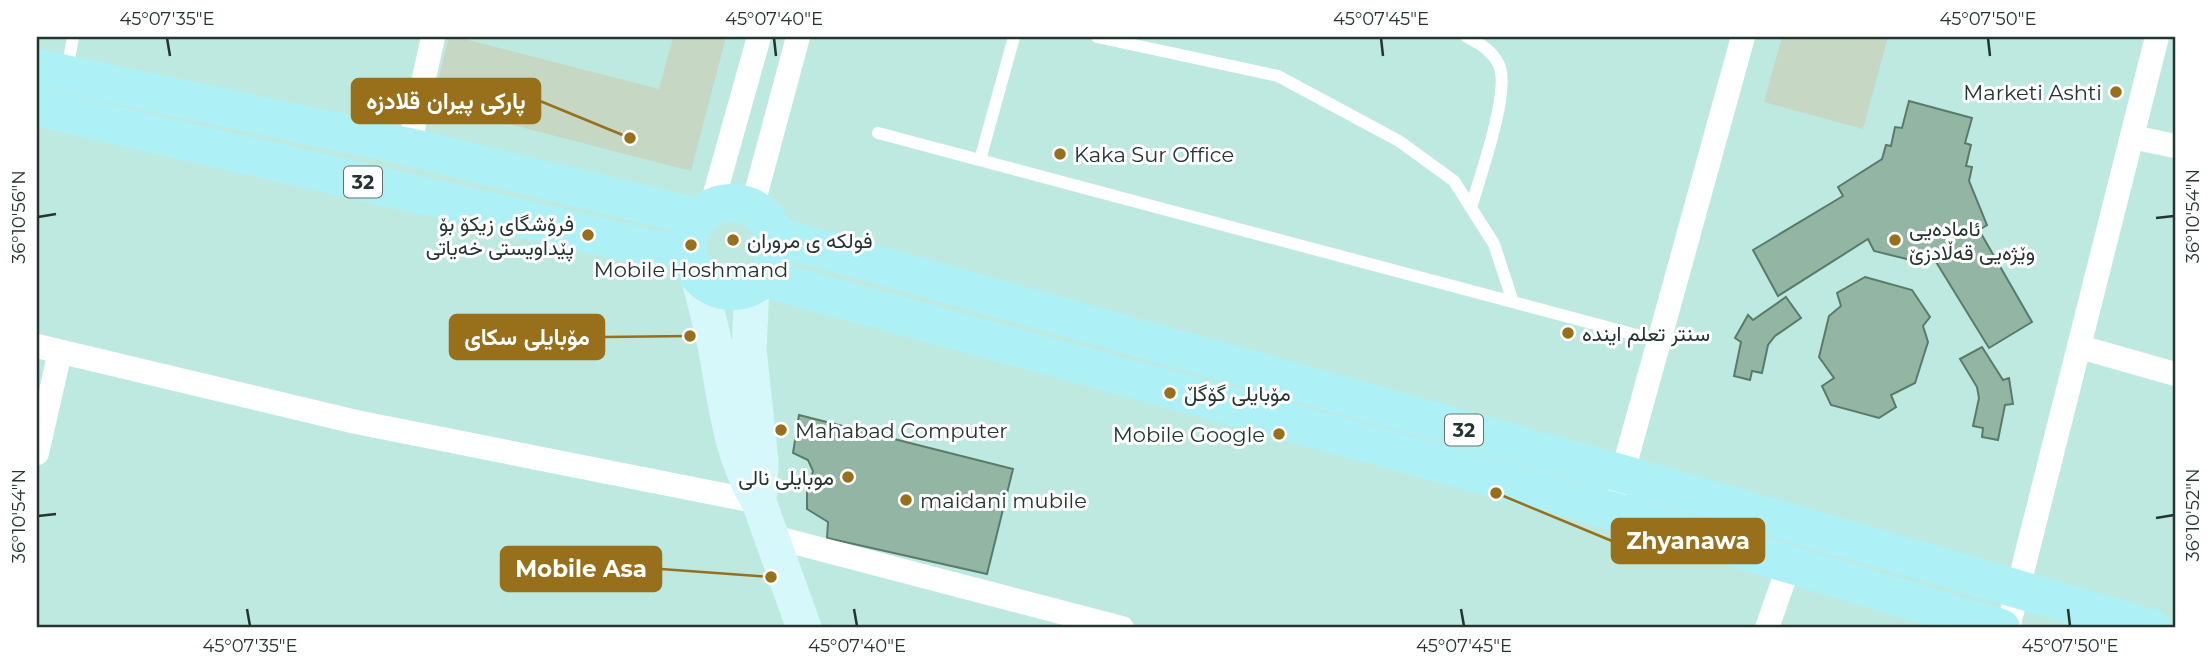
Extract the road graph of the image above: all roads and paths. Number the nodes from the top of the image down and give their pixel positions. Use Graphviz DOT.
graph roads {
  1 [pos="73,37"];
  2 [pos="433,37"];
  3 [pos="759,37"];
  4 [pos="797,37"];
  5 [pos="1014,37"];
  6 [pos="1097,37"];
  7 [pos="1467,37"];
  8 [pos="1743,37"];
  9 [pos="2157,37"];
  10 [pos="52,71"];
  11 [pos="37,107"];
  12 [pos="878,133"];
  13 [pos="2132,137"];
  14 [pos="2175,146"];
  15 [pos="409,147"];
  16 [pos="980,160"];
  17 [pos="1471,208"];
  18 [pos="705,213"];
  19 [pos="764,222"];
  20 [pos="693,267"];
  21 [pos="758,282"];
  22 [pos="1513,302"];
  23 [pos="1659,341"];
  24 [pos="2080,347"];
  25 [pos="48,349"];
  26 [pos="2175,374"];
  27 [pos="37,453"];
  28 [pos="1623,474"];
  29 [pos="758,502"];
  30 [pos="1612,511"];
  31 [pos="770,536"];
  32 [pos="1789,565"];
  33 [pos="2019,589"];
  34 [pos="804,628"];
  35 [pos="1122,628"];
  36 [pos="1767,628"];
  37 [pos="2001,628"];
  38 [pos="2008,628"];
  39 [pos="2151,628"];
  1 -- 10 [label="lane"];
  2 -- 15 [label="street"];
  3 -- 18 [label="street"];
  4 -- 19 [label="street"];
  5 -- 16 [label="lane"];
  6 -- 17 [label="lane"];
  7 -- 17 [label="lane"];
  8 -- 23 [label="street"];
  9 -- 13 [label="street"];
  10 -- 15 [label="main road, 32"];
  11 -- 20 [label="main road, 32"];
  12 -- 16 [label="lane"];
  13 -- 14 [label="street"];
  13 -- 24 [label="street"];
  15 -- 18 [label="main road, 32"];
  16 -- 22 [label="lane"];
  17 -- 22 [label="lane"];
  18 -- 19 [label="main road, 32"];
  18 -- 20 [label="main road"];
  19 -- 21 [label="main road"];
  19 -- 28 [label="main road, 32"];
  20 -- 21 [label="main road, 32"];
  20 -- 29 [label="street"];
  21 -- 29 [label="street"];
  21 -- 30 [label="main road, 32"];
  22 -- 23 [label="lane"];
  23 -- 28 [label="street"];
  24 -- 26 [label="street"];
  24 -- 33 [label="street"];
  25 -- 27 [label="street"];
  25 -- 29 [label="street"];
  28 -- 30 [label="street"];
  28 -- 33 [label="main road, 32"];
  29 -- 31 [label="street"];
  30 -- 32 [label="main road, 32"];
  31 -- 34 [label="street"];
  31 -- 35 [label="street"];
  32 -- 36 [label="street"];
  32 -- 37 [label="main road, 32"];
  33 -- 38 [label="street"];
  33 -- 39 [label="main road, 32"];
}
